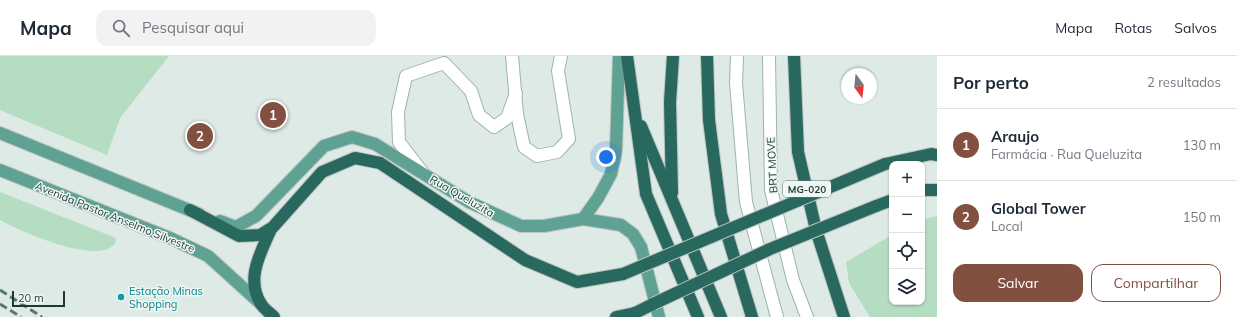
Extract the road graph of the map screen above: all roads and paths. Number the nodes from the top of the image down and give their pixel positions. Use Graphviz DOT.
graph roads {
  1 [pos="512,56"];
  2 [pos="561,56"];
  3 [pos="619,56"];
  4 [pos="627,56"];
  5 [pos="673,56"];
  6 [pos="707,56"];
  7 [pos="737,56"];
  8 [pos="769,56"];
  9 [pos="794,56"];
  10 [pos="516,93"];
  11 [pos="636,114"];
  12 [pos="0,133"];
  13 [pos="937,155"];
  14 [pos="0,170"];
  15 [pos="423,173"];
  16 [pos="925,190"];
  17 [pos="937,190"];
  18 [pos="672,199"];
  19 [pos="889,201"];
  20 [pos="190,210"];
  21 [pos="583,219"];
  22 [pos="272,228"];
  23 [pos="838,299"];
  24 [pos="261,304"];
  25 [pos="632,315"];
  26 [pos="274,317"];
  27 [pos="616,317"];
  28 [pos="659,317"];
  29 [pos="698,317"];
  30 [pos="721,317"];
  31 [pos="752,317"];
  32 [pos="777,317"];
  33 [pos="807,317"];
  34 [pos="844,317"];
  35 [pos="849,317"];
  1 -- 10 [label="lane"];
  2 -- 10 [label="lane"];
  3 -- 21 [label="main road"];
  4 -- 11 [label="highway"];
  5 -- 18 [label="highway"];
  6 -- 31 [label="highway"];
  7 -- 32 [label="lane"];
  8 -- 33 [label="lane, BRT MOVE"];
  9 -- 23 [label="highway, MG-020"];
  10 -- 15 [label="lane"];
  11 -- 18 [label="highway"];
  11 -- 29 [label="highway"];
  12 -- 20 [label="main road"];
  13 -- 22 [label="highway, bridge"];
  14 -- 24 [label="main road, Avenida Pastor Anselmo Silvestre"];
  15 -- 20 [label="main road, Rua Queluzita"];
  15 -- 21 [label="main road, Rua Queluzita"];
  16 -- 17 [label="highway"];
  18 -- 30 [label="highway"];
  19 -- 25 [label="highway, bridge"];
  20 -- 22 [label="highway"];
  21 -- 28 [label="main road, Rua Queluzita"];
  22 -- 24 [label="highway"];
  23 -- 34 [label="highway, MG-020"];
  23 -- 35 [label="highway"];
  24 -- 26 [label="highway"];
  25 -- 27 [label="highway"];
}
